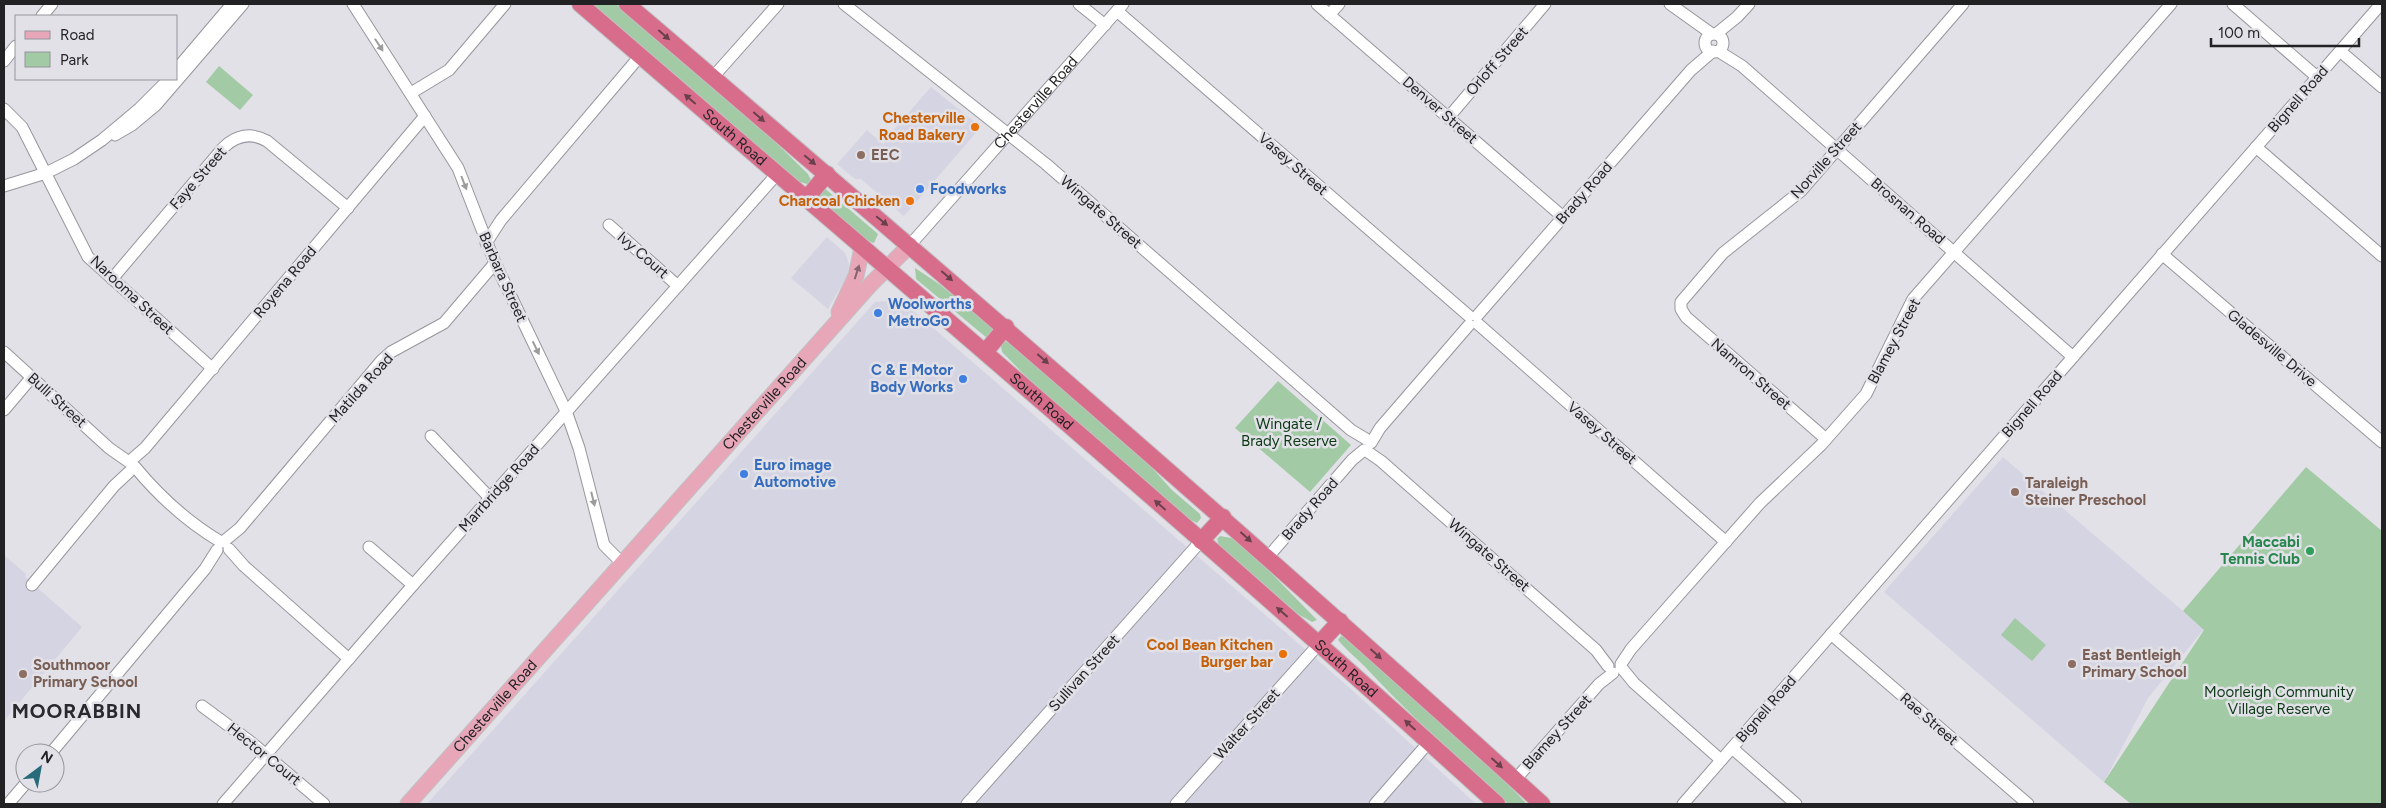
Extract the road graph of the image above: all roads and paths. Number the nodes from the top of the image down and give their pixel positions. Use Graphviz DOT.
graph roads {
  1 [pos="52,4"];
  2 [pos="232,4"];
  3 [pos="243,4"];
  4 [pos="353,4"];
  5 [pos="505,4"];
  6 [pos="580,4"];
  7 [pos="627,4"];
  8 [pos="778,4"];
  9 [pos="844,4"];
  10 [pos="1079,4"];
  11 [pos="1317,4"];
  12 [pos="1339,4"];
  13 [pos="1545,4"];
  14 [pos="1670,4"];
  15 [pos="1749,4"];
  16 [pos="1963,4"];
  17 [pos="2171,4"];
  18 [pos="2233,4"];
  19 [pos="2381,4"];
  20 [pos="1120,8"];
  21 [pos="43,15"];
  22 [pos="1329,15"];
  23 [pos="224,19"];
  24 [pos="1105,25"];
  25 [pos="1715,43"];
  26 [pos="15,47"];
  27 [pos="2340,51"];
  28 [pos="640,56"];
  29 [pos="4,61"];
  30 [pos="178,68"];
  31 [pos="178,76"];
  32 [pos="713,77"];
  33 [pos="2317,77"];
  34 [pos="168,80"];
  35 [pos="175,80"];
  36 [pos="2382,87"];
  37 [pos="410,93"];
  38 [pos="4,109"];
  39 [pos="425,116"];
  40 [pos="1448,118"];
  41 [pos="1009,134"];
  42 [pos="102,140"];
  43 [pos="2256,147"];
  44 [pos="1836,149"];
  45 [pos="46,173"];
  46 [pos="777,174"];
  47 [pos="827,174"];
  48 [pos="4,186"];
  49 [pos="806,199"];
  50 [pos="348,208"];
  51 [pos="473,209"];
  52 [pos="1563,217"];
  53 [pos="502,220"];
  54 [pos="608,225"];
  55 [pos="486,243"];
  56 [pos="910,245"];
  57 [pos="862,248"];
  58 [pos="1954,252"];
  59 [pos="2162,254"];
  60 [pos="2382,256"];
  61 [pos="495,263"];
  62 [pos="887,268"];
  63 [pos="112,279"];
  64 [pos="678,286"];
  65 [pos="1680,306"];
  66 [pos="1473,320"];
  67 [pos="832,327"];
  68 [pos="1006,328"];
  69 [pos="4,352"];
  70 [pos="985,352"];
  71 [pos="2073,356"];
  72 [pos="213,369"];
  73 [pos="32,377"];
  74 [pos="4,410"];
  75 [pos="566,412"];
  76 [pos="430,436"];
  77 [pos="1826,439"];
  78 [pos="2382,442"];
  79 [pos="1366,444"];
  80 [pos="130,466"];
  81 [pos="490,498"];
  82 [pos="1223,517"];
  83 [pos="1202,541"];
  84 [pos="1726,542"];
  85 [pos="369,547"];
  86 [pos="223,548"];
  87 [pos="1268,557"];
  88 [pos="622,563"];
  89 [pos="32,585"];
  90 [pos="413,585"];
  91 [pos="1340,621"];
  92 [pos="1831,634"];
  93 [pos="1319,644"];
  94 [pos="349,659"];
  95 [pos="1615,666"];
  96 [pos="202,706"];
  97 [pos="1429,742"];
  98 [pos="59,743"];
  99 [pos="1732,748"];
  100 [pos="266,755"];
  101 [pos="1721,760"];
  102 [pos="1515,780"];
  103 [pos="17,793"];
  104 [pos="8,804"];
  105 [pos="222,804"];
  106 [pos="324,804"];
  107 [pos="408,804"];
  108 [pos="967,804"];
  109 [pos="1176,804"];
  110 [pos="1374,804"];
  111 [pos="1497,804"];
  112 [pos="1542,804"];
  113 [pos="1683,804"];
  114 [pos="1796,804"];
  115 [pos="2028,804"];
  1 -- 21 [label="street"];
  2 -- 23 [label="street"];
  3 -- 23 [label="street"];
  4 -- 37 [label="street, Barbara Street, one-way"];
  5 -- 37 [label="street"];
  6 -- 28 [label="highway, South Road"];
  7 -- 32 [label="highway, South Road, one-way"];
  8 -- 32 [label="street"];
  9 -- 41 [label="street, Wingate Street"];
  10 -- 24 [label="street"];
  11 -- 22 [label="street, Denver Street"];
  12 -- 22 [label="street"];
  13 -- 40 [label="street, Orloff Street"];
  14 -- 25 [label="street, Brosnan Road"];
  15 -- 25 [label="street, Brady Road"];
  16 -- 44 [label="street, Norville Street"];
  17 -- 58 [label="street, Blamey Street"];
  18 -- 33 [label="street"];
  19 -- 27 [label="street, Bignell Road"];
  20 -- 24 [label="street, Chesterville Road"];
  20 -- 66 [label="street, Vasey Street"];
  22 -- 40 [label="street, Denver Street"];
  23 -- 30 [label="street"];
  23 -- 31 [label="street"];
  24 -- 41 [label="street, Chesterville Road"];
  25 -- 44 [label="street, Brosnan Road"];
  25 -- 52 [label="street, Brady Road"];
  26 -- 29 [label="street"];
  27 -- 33 [label="street, Bignell Road"];
  27 -- 36 [label="street"];
  46 -- 28 [label="highway, South Road, one-way"];
  28 -- 53 [label="street"];
  32 -- 47 [label="highway, South Road, one-way"];
  33 -- 43 [label="street, Bignell Road"];
  34 -- 42 [label="street"];
  35 -- 42 [label="street"];
  37 -- 39 [label="street, Barbara Street"];
  38 -- 45 [label="street, Narooma Street"];
  39 -- 50 [label="street, Royena Road"];
  39 -- 51 [label="street, Barbara Street, one-way"];
  40 -- 52 [label="street, Denver Street"];
  41 -- 56 [label="street, Chesterville Road"];
  41 -- 79 [label="street, Wingate Street"];
  42 -- 45 [label="street"];
  43 -- 59 [label="street, Bignell Road"];
  43 -- 60 [label="street"];
  44 -- 58 [label="street, Brosnan Road"];
  44 -- 65 [label="street, Norville Street"];
  45 -- 48 [label="street"];
  45 -- 63 [label="street, Narooma Street"];
  46 -- 49 [label="highway, South Road"];
  46 -- 64 [label="street, Marrbridge Road"];
  47 -- 49 [label="highway"];
  47 -- 56 [label="highway, South Road, one-way"];
  49 -- 57 [label="highway, South Road"];
  50 -- 63 [label="street, Faye Street"];
  50 -- 72 [label="street, Royena Road"];
  51 -- 53 [label="street"];
  51 -- 55 [label="street, Barbara Street"];
  52 -- 66 [label="street, Brady Road"];
  53 -- 55 [label="street"];
  54 -- 64 [label="street, Ivy Court"];
  55 -- 61 [label="street, Barbara Street"];
  56 -- 62 [label="main road, Chesterville Road"];
  56 -- 68 [label="highway, South Road, one-way"];
  57 -- 62 [label="highway, South Road"];
  67 -- 57 [label="main road, one-way"];
  58 -- 71 [label="street, Brosnan Road"];
  58 -- 77 [label="street, Blamey Street"];
  59 -- 71 [label="street, Bignell Road"];
  59 -- 78 [label="street, Gladesville Drive"];
  61 -- 75 [label="street, Barbara Street, one-way"];
  61 -- 86 [label="street, Matilda Road"];
  62 -- 67 [label="main road, Chesterville Road"];
  62 -- 70 [label="highway, South Road"];
  63 -- 72 [label="street, Narooma Street"];
  64 -- 75 [label="street, Marrbridge Road"];
  65 -- 77 [label="street, Namron Street"];
  66 -- 79 [label="street, Brady Road"];
  66 -- 84 [label="street, Vasey Street"];
  67 -- 88 [label="main road, Chesterville Road"];
  68 -- 70 [label="highway"];
  68 -- 82 [label="highway, South Road, one-way"];
  69 -- 73 [label="street, Bulli Street"];
  83 -- 70 [label="highway, South Road, one-way"];
  71 -- 92 [label="street, Bignell Road"];
  72 -- 80 [label="street, Royena Road"];
  73 -- 74 [label="street"];
  73 -- 80 [label="street, Bulli Street"];
  75 -- 81 [label="street, Marrbridge Road"];
  75 -- 88 [label="street, Barbara Street, one-way"];
  76 -- 81 [label="street"];
  77 -- 84 [label="street, Blamey Street"];
  79 -- 87 [label="street, Brady Road"];
  79 -- 95 [label="street, Wingate Street"];
  80 -- 86 [label="street, Bulli Street"];
  80 -- 89 [label="street, Royena Road"];
  81 -- 90 [label="street, Marrbridge Road"];
  82 -- 83 [label="highway"];
  82 -- 87 [label="highway, South Road, one-way"];
  93 -- 83 [label="highway, South Road, one-way"];
  83 -- 108 [label="street, Sullivan Street"];
  84 -- 95 [label="street, Blamey Street"];
  85 -- 90 [label="street"];
  86 -- 94 [label="street, Bulli Street"];
  86 -- 98 [label="street, Matilda Road"];
  87 -- 91 [label="highway, South Road"];
  88 -- 107 [label="main road, Chesterville Road"];
  90 -- 94 [label="street, Marrbridge Road"];
  91 -- 93 [label="highway"];
  91 -- 102 [label="highway, South Road, one-way"];
  92 -- 99 [label="street, Bignell Road"];
  92 -- 115 [label="street, Rae Street"];
  97 -- 93 [label="highway, South Road, one-way"];
  93 -- 109 [label="street, Walter Street"];
  94 -- 100 [label="street, Marrbridge Road"];
  95 -- 101 [label="street, Wingate Street"];
  95 -- 102 [label="street, Blamey Street"];
  96 -- 100 [label="street, Hector Court"];
  97 -- 110 [label="street"];
  97 -- 111 [label="highway, South Road"];
  99 -- 101 [label="street, Bignell Road"];
  99 -- 114 [label="street"];
  100 -- 105 [label="street, Marrbridge Road"];
  100 -- 106 [label="street, Hector Court"];
  101 -- 113 [label="street, Bignell Road"];
  102 -- 112 [label="highway, South Road"];
  103 -- 104 [label="street"];
}
